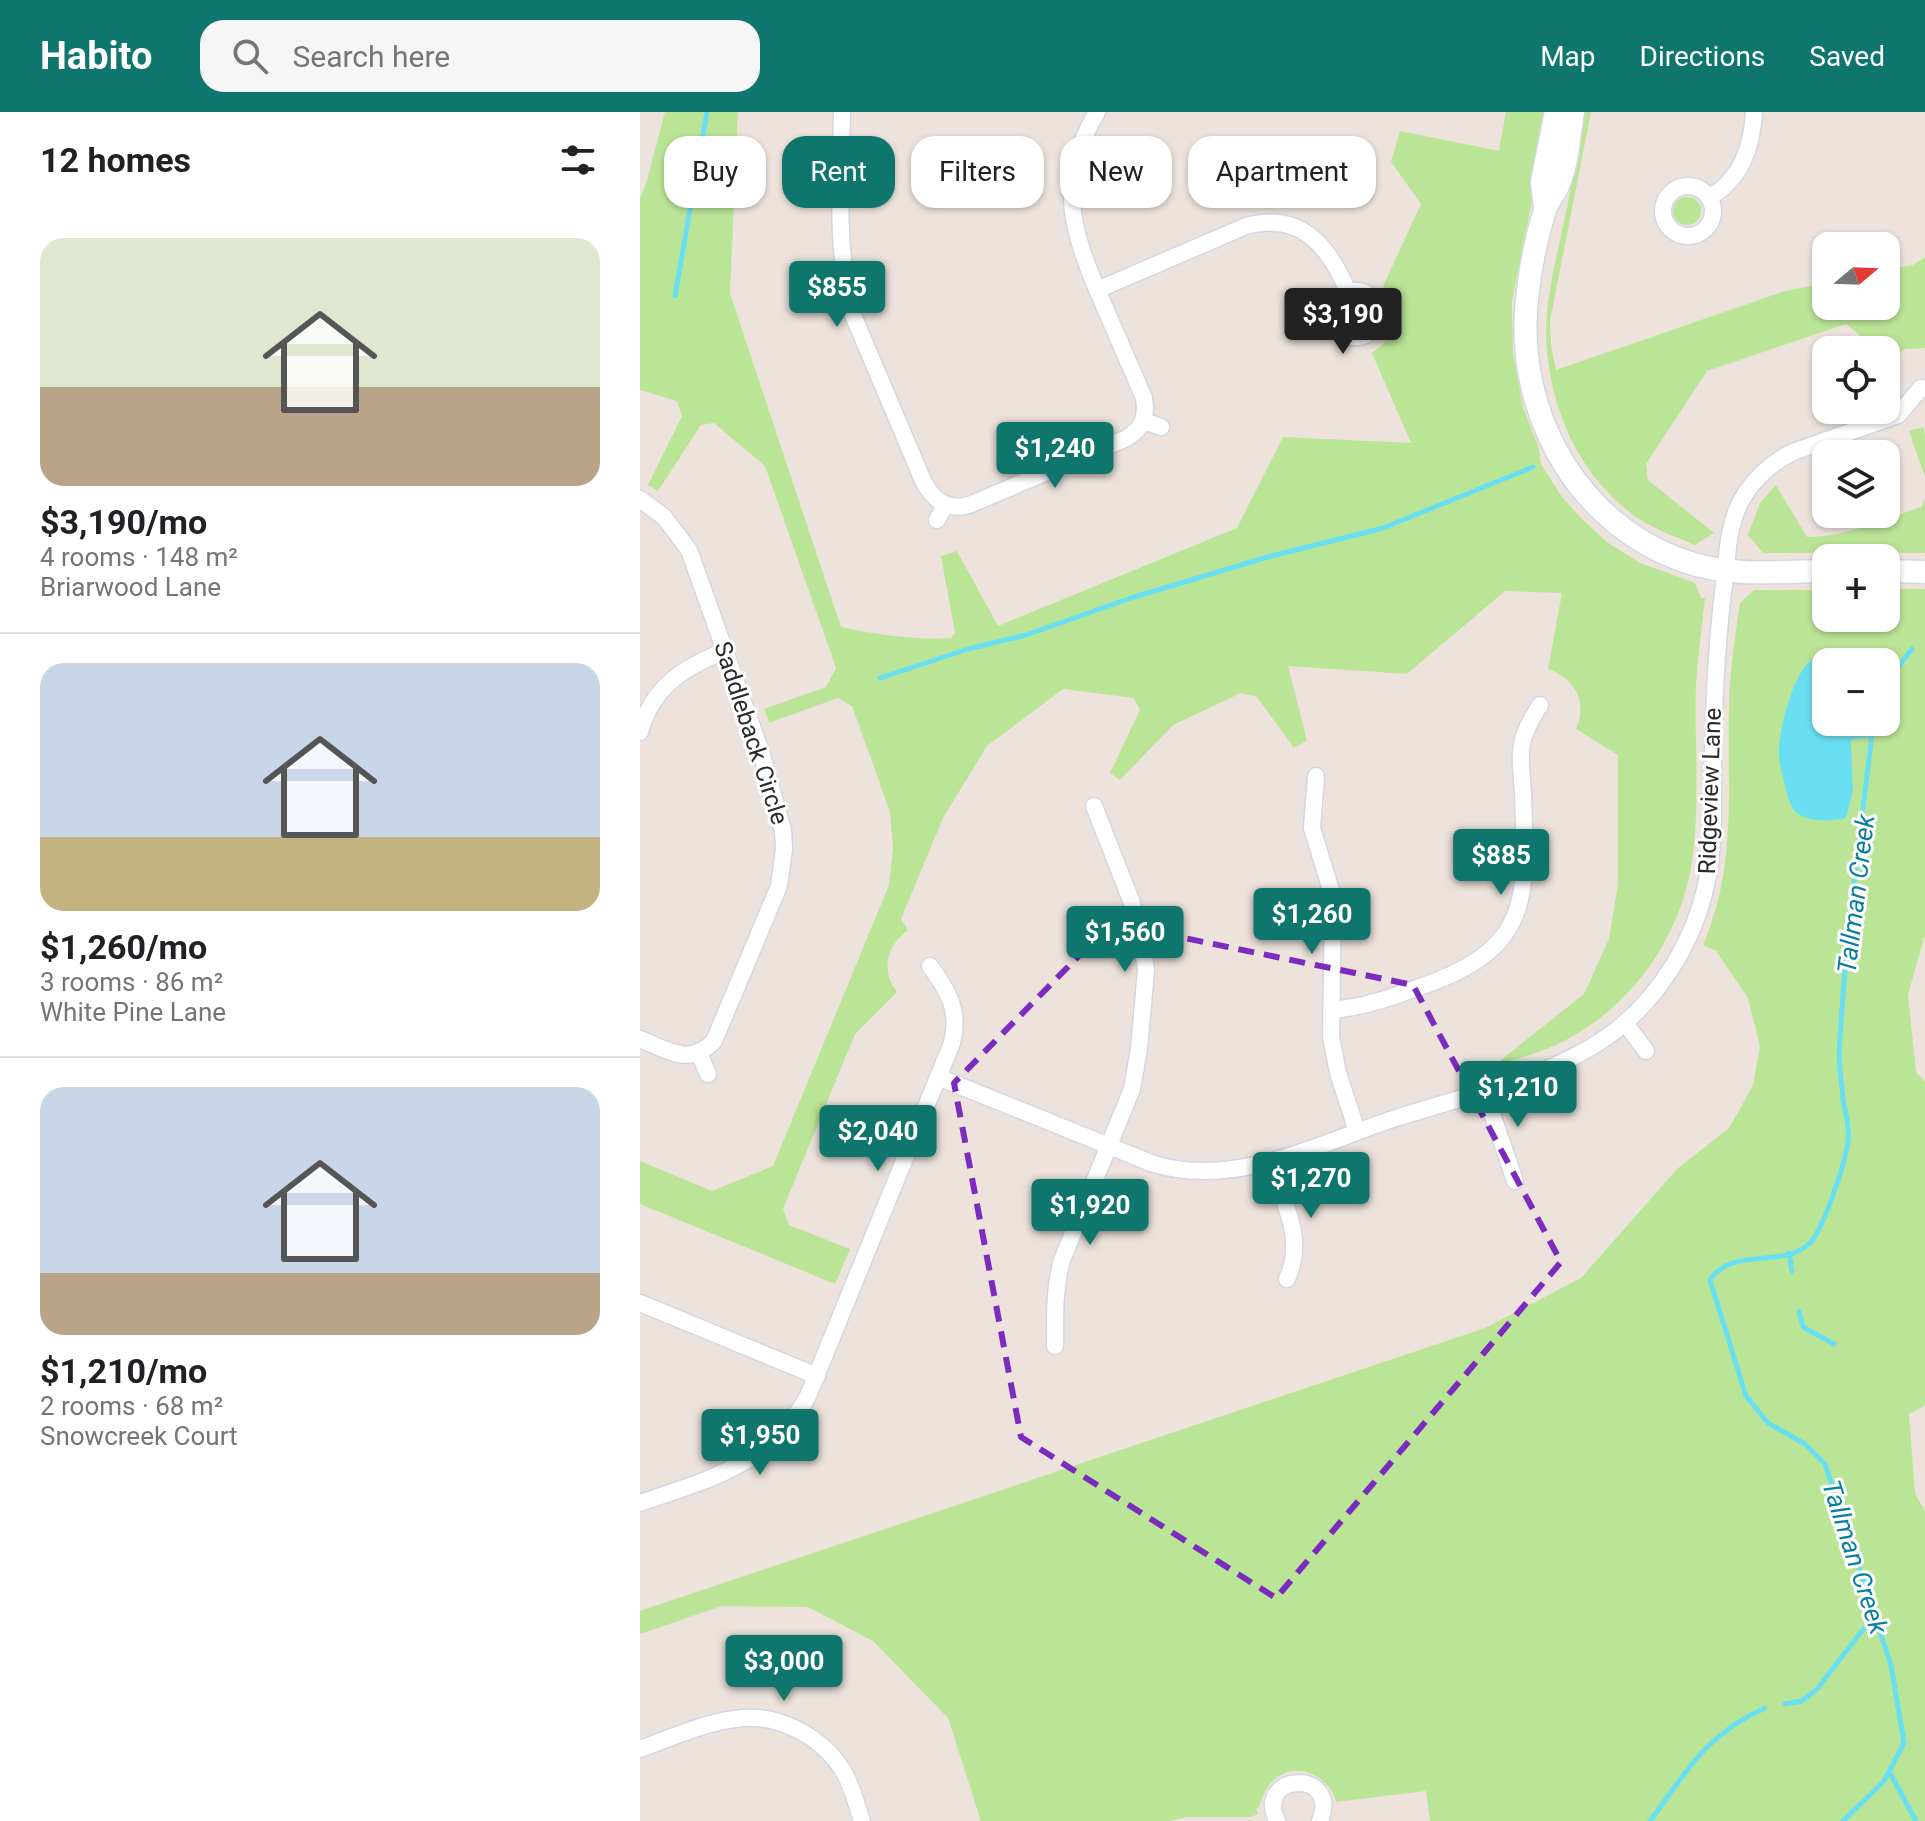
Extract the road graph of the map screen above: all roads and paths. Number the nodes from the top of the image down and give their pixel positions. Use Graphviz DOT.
graph roads {
  1 [pos="842,112"];
  2 [pos="1097,112"];
  3 [pos="1556,112"];
  4 [pos="1573,112"];
  5 [pos="1754,112"];
  6 [pos="1709,198"];
  7 [pos="1545,208"];
  8 [pos="1097,290"];
  9 [pos="1348,292"];
  10 [pos="1921,388"];
  11 [pos="1144,421"];
  12 [pos="1161,427"];
  13 [pos="640,499"];
  14 [pos="1726,570"];
  15 [pos="1812,571"];
  16 [pos="1900,571"];
  17 [pos="1925,572"];
  18 [pos="725,651"];
  19 [pos="1540,705"];
  20 [pos="640,732"];
  21 [pos="1316,776"];
  22 [pos="1094,806"];
  23 [pos="930,966"];
  24 [pos="1331,1010"];
  25 [pos="1625,1023"];
  26 [pos="640,1039"];
  27 [pos="1646,1051"];
  28 [pos="699,1053"];
  29 [pos="708,1074"];
  30 [pos="938,1077"];
  31 [pos="1484,1090"];
  32 [pos="1357,1131"];
  33 [pos="1110,1146"];
  34 [pos="1269,1161"];
  35 [pos="1515,1181"];
  36 [pos="1287,1279"];
  37 [pos="640,1303"];
  38 [pos="1055,1346"];
  39 [pos="817,1376"];
  40 [pos="640,1503"];
  41 [pos="640,1749"];
  42 [pos="862,1821"];
  43 [pos="1277,1821"];
  44 [pos="1320,1821"];
  1 -- 11 [label="street"];
  2 -- 8 [label="street"];
  3 -- 7 [label="street"];
  4 -- 7 [label="street"];
  5 -- 6 [label="street"];
  7 -- 14 [label="street"];
  8 -- 9 [label="street"];
  8 -- 11 [label="street"];
  10 -- 14 [label="street, Ridgeview Lane"];
  11 -- 12 [label="street"];
  13 -- 18 [label="street, Saddleback Circle"];
  14 -- 15 [label="street"];
  14 -- 25 [label="street, Ridgeview Lane"];
  16 -- 17 [label="street"];
  18 -- 20 [label="street"];
  18 -- 28 [label="street, Saddleback Circle"];
  19 -- 24 [label="street"];
  21 -- 24 [label="street"];
  22 -- 33 [label="street"];
  23 -- 30 [label="street"];
  24 -- 32 [label="street"];
  25 -- 27 [label="street"];
  25 -- 31 [label="street, Ridgeview Lane"];
  26 -- 28 [label="street"];
  28 -- 29 [label="street"];
  30 -- 33 [label="street, Ridgeview Lane"];
  30 -- 39 [label="street"];
  31 -- 32 [label="street, Ridgeview Lane"];
  31 -- 35 [label="street"];
  32 -- 34 [label="street, Ridgeview Lane"];
  33 -- 34 [label="street, Ridgeview Lane"];
  33 -- 38 [label="street"];
  34 -- 36 [label="street"];
  37 -- 39 [label="street"];
  39 -- 40 [label="street"];
  41 -- 42 [label="street"];
  43 -- 44 [label="street"];
}
